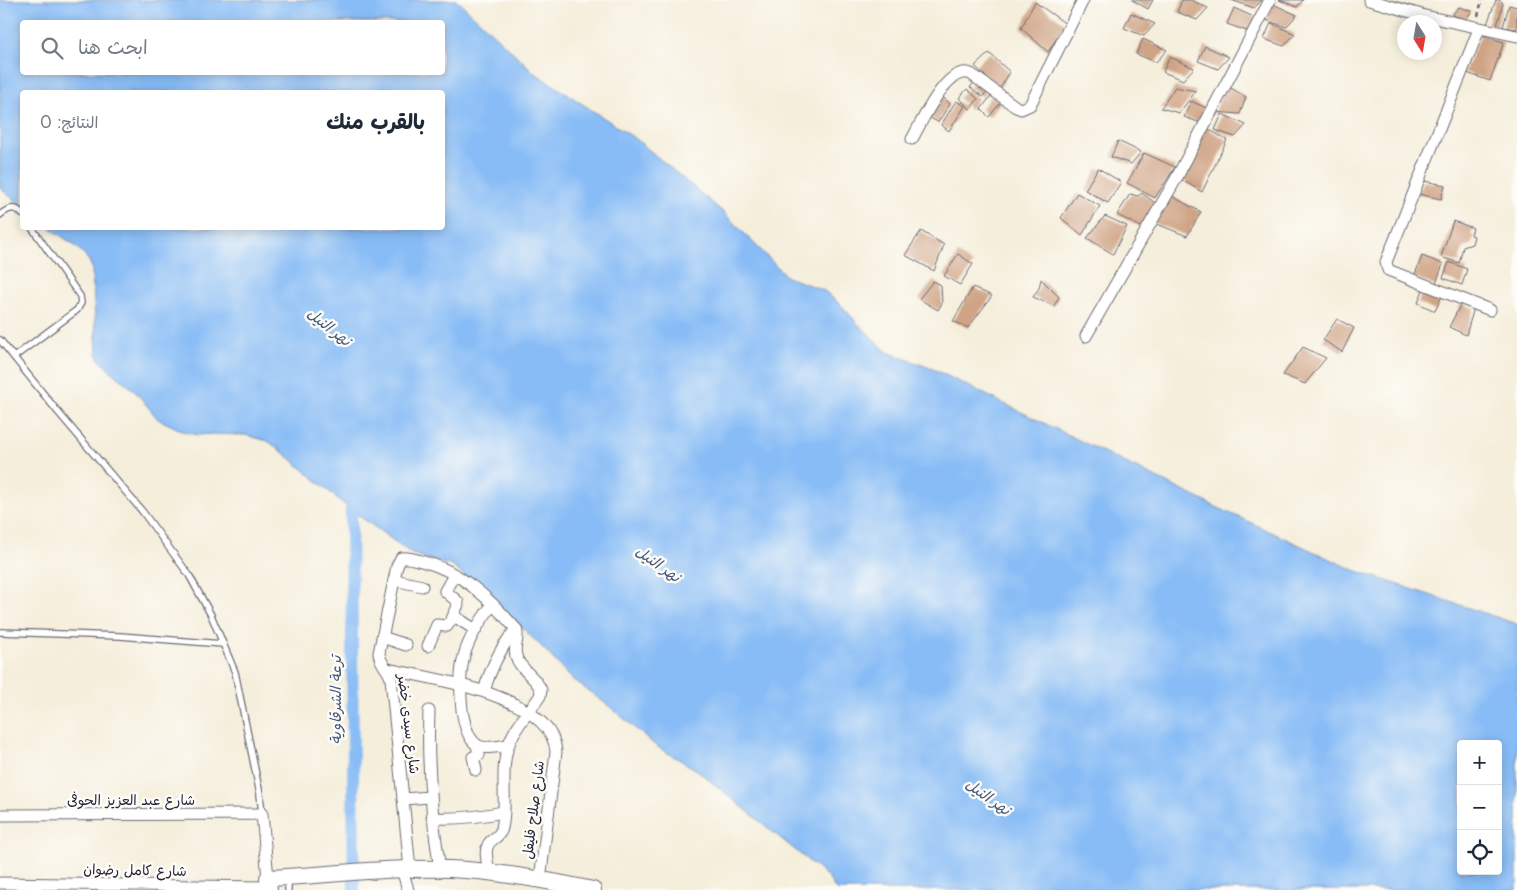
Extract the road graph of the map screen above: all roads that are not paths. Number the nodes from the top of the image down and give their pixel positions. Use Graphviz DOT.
graph roads {
  1 [pos="1083,0"];
  2 [pos="1270,0"];
  3 [pos="1369,0"];
  4 [pos="1477,28"];
  5 [pos="1517,36"];
  6 [pos="912,139"];
  7 [pos="20,211"];
  8 [pos="0,215"];
  9 [pos="33,230"];
  10 [pos="1490,310"];
  11 [pos="1086,336"];
  12 [pos="0,340"];
  13 [pos="14,357"];
  14 [pos="454,575"];
  15 [pos="394,580"];
  16 [pos="422,586"];
  17 [pos="492,605"];
  18 [pos="454,616"];
  19 [pos="516,628"];
  20 [pos="474,630"];
  21 [pos="0,632"];
  22 [pos="382,637"];
  23 [pos="223,644"];
  24 [pos="406,645"];
  25 [pos="428,646"];
  26 [pos="388,669"];
  27 [pos="459,685"];
  28 [pos="484,691"];
  29 [pos="429,711"];
  30 [pos="528,713"];
  31 [pos="477,745"];
  32 [pos="508,746"];
  33 [pos="476,770"];
  34 [pos="430,797"];
  35 [pos="403,799"];
  36 [pos="503,812"];
  37 [pos="262,814"];
  38 [pos="0,815"];
  39 [pos="432,818"];
  40 [pos="406,869"];
  41 [pos="440,869"];
  42 [pos="488,872"];
  43 [pos="540,880"];
  44 [pos="0,882"];
  45 [pos="288,883"];
  46 [pos="269,885"];
  47 [pos="408,890"];
  48 [pos="592,890"];
  1 -- 6 [label="street"];
  2 -- 11 [label="street"];
  3 -- 4 [label="street"];
  4 -- 5 [label="street"];
  4 -- 10 [label="street"];
  7 -- 8 [label="lane"];
  9 -- 13 [label="lane"];
  12 -- 13 [label="lane"];
  13 -- 23 [label="lane"];
  14 -- 15 [label="street, شارع سيدى خضر"];
  14 -- 17 [label="street"];
  14 -- 18 [label="street"];
  15 -- 16 [label="street"];
  15 -- 22 [label="street, شارع سيدى خضر"];
  17 -- 19 [label="street"];
  17 -- 20 [label="street"];
  18 -- 20 [label="street"];
  18 -- 25 [label="street"];
  19 -- 28 [label="street"];
  19 -- 30 [label="street"];
  20 -- 27 [label="street"];
  21 -- 23 [label="lane"];
  22 -- 24 [label="street"];
  22 -- 26 [label="street, شارع سيدى خضر"];
  23 -- 37 [label="lane"];
  26 -- 27 [label="street"];
  26 -- 35 [label="street, شارع سيدى خضر"];
  27 -- 28 [label="street"];
  27 -- 31 [label="street"];
  28 -- 30 [label="street"];
  29 -- 34 [label="street"];
  30 -- 32 [label="street"];
  30 -- 43 [label="street, شارع صلاح فليفل"];
  31 -- 32 [label="street"];
  31 -- 33 [label="street"];
  32 -- 36 [label="street"];
  34 -- 35 [label="street"];
  34 -- 39 [label="street"];
  35 -- 40 [label="street, شارع سيدى خضر"];
  36 -- 39 [label="street"];
  36 -- 42 [label="street"];
  37 -- 38 [label="street, شارع عبد العزيز الحوفى"];
  37 -- 46 [label="street"];
  39 -- 41 [label="street"];
  40 -- 41 [label="main road"];
  40 -- 45 [label="main road"];
  40 -- 47 [label="street, شارع سيدى خضر"];
  41 -- 42 [label="main road"];
  42 -- 43 [label="main road"];
  43 -- 48 [label="main road"];
  44 -- 46 [label="street, شارع كامل رضوان"];
  45 -- 46 [label="main road"];
}
